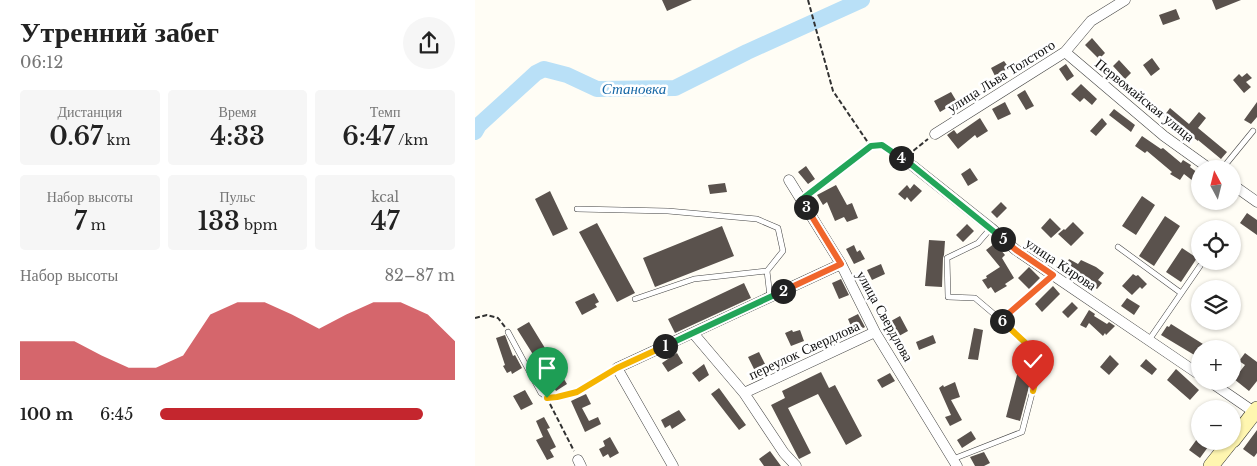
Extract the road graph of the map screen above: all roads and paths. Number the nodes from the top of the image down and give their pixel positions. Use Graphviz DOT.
graph roads {
  1 [pos="808,0"];
  2 [pos="1125,0"];
  3 [pos="1065,52"];
  4 [pos="1253,131"];
  5 [pos="935,134"];
  6 [pos="871,146"];
  7 [pos="1197,160"];
  8 [pos="1229,160"];
  9 [pos="913,166"];
  10 [pos="789,180"];
  11 [pos="1241,191"];
  12 [pos="801,200"];
  13 [pos="1257,202"];
  14 [pos="577,209"];
  15 [pos="991,228"];
  16 [pos="1118,247"];
  17 [pos="841,264"];
  18 [pos="1197,270"];
  19 [pos="767,271"];
  20 [pos="1053,275"];
  21 [pos="1181,293"];
  22 [pos="770,297"];
  23 [pos="635,300"];
  24 [pos="475,318"];
  25 [pos="1001,320"];
  26 [pos="508,332"];
  27 [pos="875,332"];
  28 [pos="693,333"];
  29 [pos="1022,339"];
  30 [pos="1149,340"];
  31 [pos="1043,351"];
  32 [pos="617,368"];
  33 [pos="1191,369"];
  34 [pos="1223,390"];
  35 [pos="744,393"];
  36 [pos="547,398"];
  37 [pos="1256,412"];
  38 [pos="1241,430"];
  39 [pos="1224,450"];
  40 [pos="955,462"];
  41 [pos="580,463"];
  42 [pos="673,466"];
  43 [pos="796,466"];
  44 [pos="1211,466"];
  1 -- 6 [label="path"];
  2 -- 3 [label="street, улица Льва Толстого"];
  3 -- 5 [label="street, улица Льва Толстого"];
  3 -- 7 [label="street, Первомайская улица"];
  4 -- 8 [label="lane"];
  5 -- 9 [label="path"];
  6 -- 9 [label="path"];
  6 -- 12 [label="path"];
  9 -- 15 [label="street, улица Кирова"];
  10 -- 12 [label="street, улица Свердлова"];
  11 -- 13 [label="street"];
  12 -- 17 [label="street, улица Свердлова"];
  14 -- 19 [label="lane"];
  15 -- 20 [label="street, улица Кирова"];
  15 -- 25 [label="lane"];
  16 -- 21 [label="lane"];
  17 -- 22 [label="street"];
  17 -- 27 [label="street, улица Свердлова"];
  18 -- 21 [label="lane"];
  19 -- 22 [label="lane"];
  19 -- 23 [label="lane"];
  20 -- 25 [label="lane"];
  20 -- 30 [label="street, улица Кирова"];
  21 -- 30 [label="lane"];
  22 -- 28 [label="street"];
  24 -- 26 [label="path"];
  25 -- 29 [label="lane"];
  26 -- 36 [label="lane"];
  27 -- 35 [label="street, переулок Свердлова"];
  27 -- 40 [label="street, улица Свердлова"];
  28 -- 32 [label="street"];
  28 -- 35 [label="street, переулок Свердлова"];
  29 -- 31 [label="path"];
  30 -- 33 [label="street, улица Кирова"];
  31 -- 40 [label="lane"];
  32 -- 36 [label="lane"];
  32 -- 42 [label="street"];
  34 -- 37 [label="street"];
  35 -- 43 [label="street, переулок Свердлова"];
  36 -- 41 [label="path"];
  37 -- 38 [label="main road"];
  39 -- 44 [label="main road"];
}
